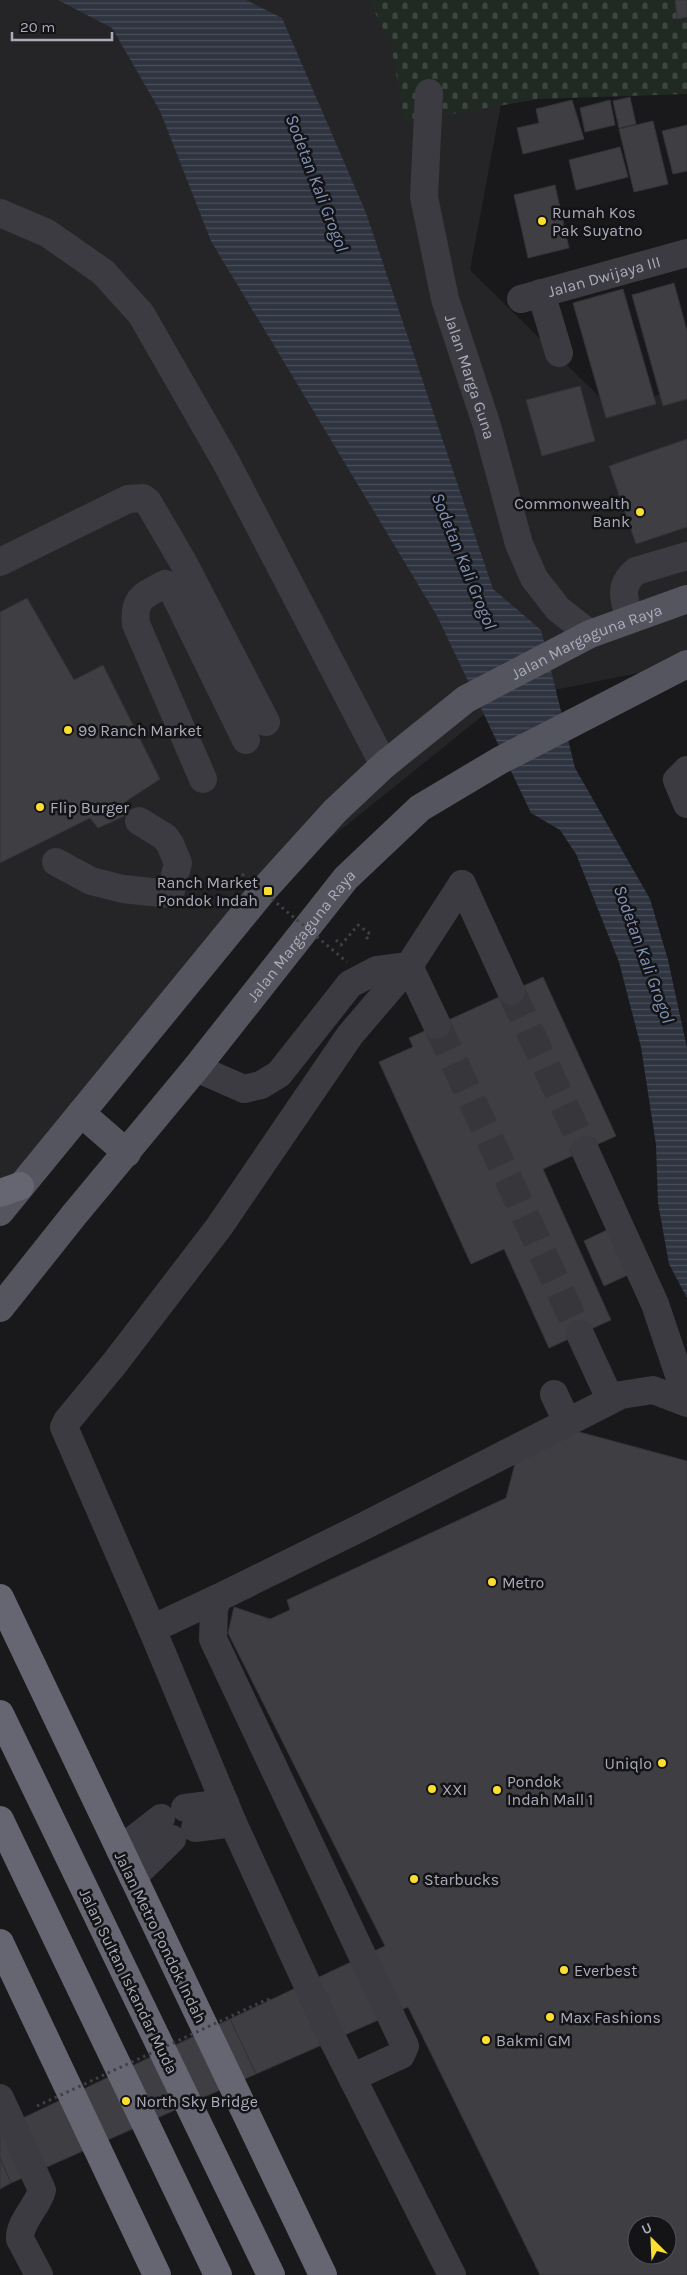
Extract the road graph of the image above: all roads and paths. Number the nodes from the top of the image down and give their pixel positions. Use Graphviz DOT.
graph roads {
  1 [pos="429,93"];
  2 [pos="0,213"];
  3 [pos="687,253"];
  4 [pos="559,353"];
  5 [pos="687,556"];
  6 [pos="0,562"];
  7 [pos="687,599"];
  8 [pos="630,620"];
  9 [pos="584,637"];
  10 [pos="687,664"];
  11 [pos="266,722"];
  12 [pos="246,740"];
  13 [pos="384,765"];
  14 [pos="687,770"];
  15 [pos="202,779"];
  16 [pos="687,804"];
  17 [pos="139,820"];
  18 [pos="56,862"];
  19 [pos="242,874"];
  20 [pos="342,945"];
  21 [pos="358,948"];
  22 [pos="353,955"];
  23 [pos="409,966"];
  24 [pos="511,991"];
  25 [pos="437,1025"];
  26 [pos="196,1068"];
  27 [pos="81,1113"];
  28 [pos="585,1150"];
  29 [pos="127,1153"];
  30 [pos="10,1190"];
  31 [pos="0,1212"];
  32 [pos="0,1308"];
  33 [pos="580,1334"];
  34 [pos="554,1394"];
  35 [pos="610,1400"];
  36 [pos="687,1401"];
  37 [pos="567,1422"];
  38 [pos="0,1598"];
  39 [pos="218,1598"];
  40 [pos="152,1628"];
  41 [pos="0,1714"];
  42 [pos="229,1813"];
  43 [pos="0,1820"];
  44 [pos="178,1824"];
  45 [pos="120,1850"];
  46 [pos="133,1877"];
  47 [pos="0,1943"];
  48 [pos="268,1999"];
  49 [pos="353,2077"];
  50 [pos="0,2098"];
  51 [pos="37,2106"];
  52 [pos="10,2229"];
  53 [pos="39,2275"];
  54 [pos="157,2275"];
  55 [pos="218,2275"];
  56 [pos="271,2275"];
  57 [pos="322,2275"];
  58 [pos="452,2275"];
  1 -- 9 [label="street, Jalan Marga Guna"];
  2 -- 13 [label="street"];
  3 -- 4 [label="street, Jalan Dwijaya III"];
  5 -- 8 [label="street"];
  6 -- 11 [label="street"];
  7 -- 8 [label="main road, Jalan Margaguna Raya"];
  8 -- 9 [label="main road, Jalan Margaguna Raya"];
  9 -- 13 [label="main road, Jalan Margaguna Raya"];
  10 -- 26 [label="main road, Jalan Margaguna Raya"];
  12 -- 15 [label="street"];
  13 -- 27 [label="main road, Jalan Margaguna Raya"];
  14 -- 16 [label="street"];
  17 -- 18 [label="street"];
  19 -- 22 [label="path, bridge"];
  20 -- 21 [label="path"];
  23 -- 24 [label="street"];
  23 -- 25 [label="street"];
  23 -- 26 [label="street"];
  23 -- 40 [label="street"];
  26 -- 29 [label="main road, Jalan Margaguna Raya"];
  27 -- 29 [label="main road"];
  27 -- 30 [label="main road, Jalan Margaguna Raya"];
  28 -- 36 [label="street"];
  29 -- 32 [label="main road, Jalan Margaguna Raya"];
  30 -- 31 [label="main road, Jalan Margaguna Raya"];
  33 -- 35 [label="street"];
  34 -- 37 [label="street"];
  35 -- 36 [label="street"];
  35 -- 37 [label="street"];
  37 -- 39 [label="street"];
  38 -- 45 [label="highway, Jalan Metro Pondok Indah"];
  39 -- 40 [label="street"];
  39 -- 49 [label="street"];
  40 -- 42 [label="street"];
  41 -- 56 [label="highway, Jalan Sultan Iskandar Muda"];
  42 -- 44 [label="street"];
  42 -- 49 [label="street"];
  43 -- 55 [label="highway"];
  44 -- 45 [label="street"];
  44 -- 46 [label="street"];
  45 -- 46 [label="highway, Jalan Metro Pondok Indah"];
  46 -- 57 [label="highway, Jalan Metro Pondok Indah"];
  47 -- 54 [label="highway"];
  48 -- 51 [label="path, bridge"];
  49 -- 58 [label="street"];
  50 -- 52 [label="street"];
  52 -- 53 [label="street"];
}
